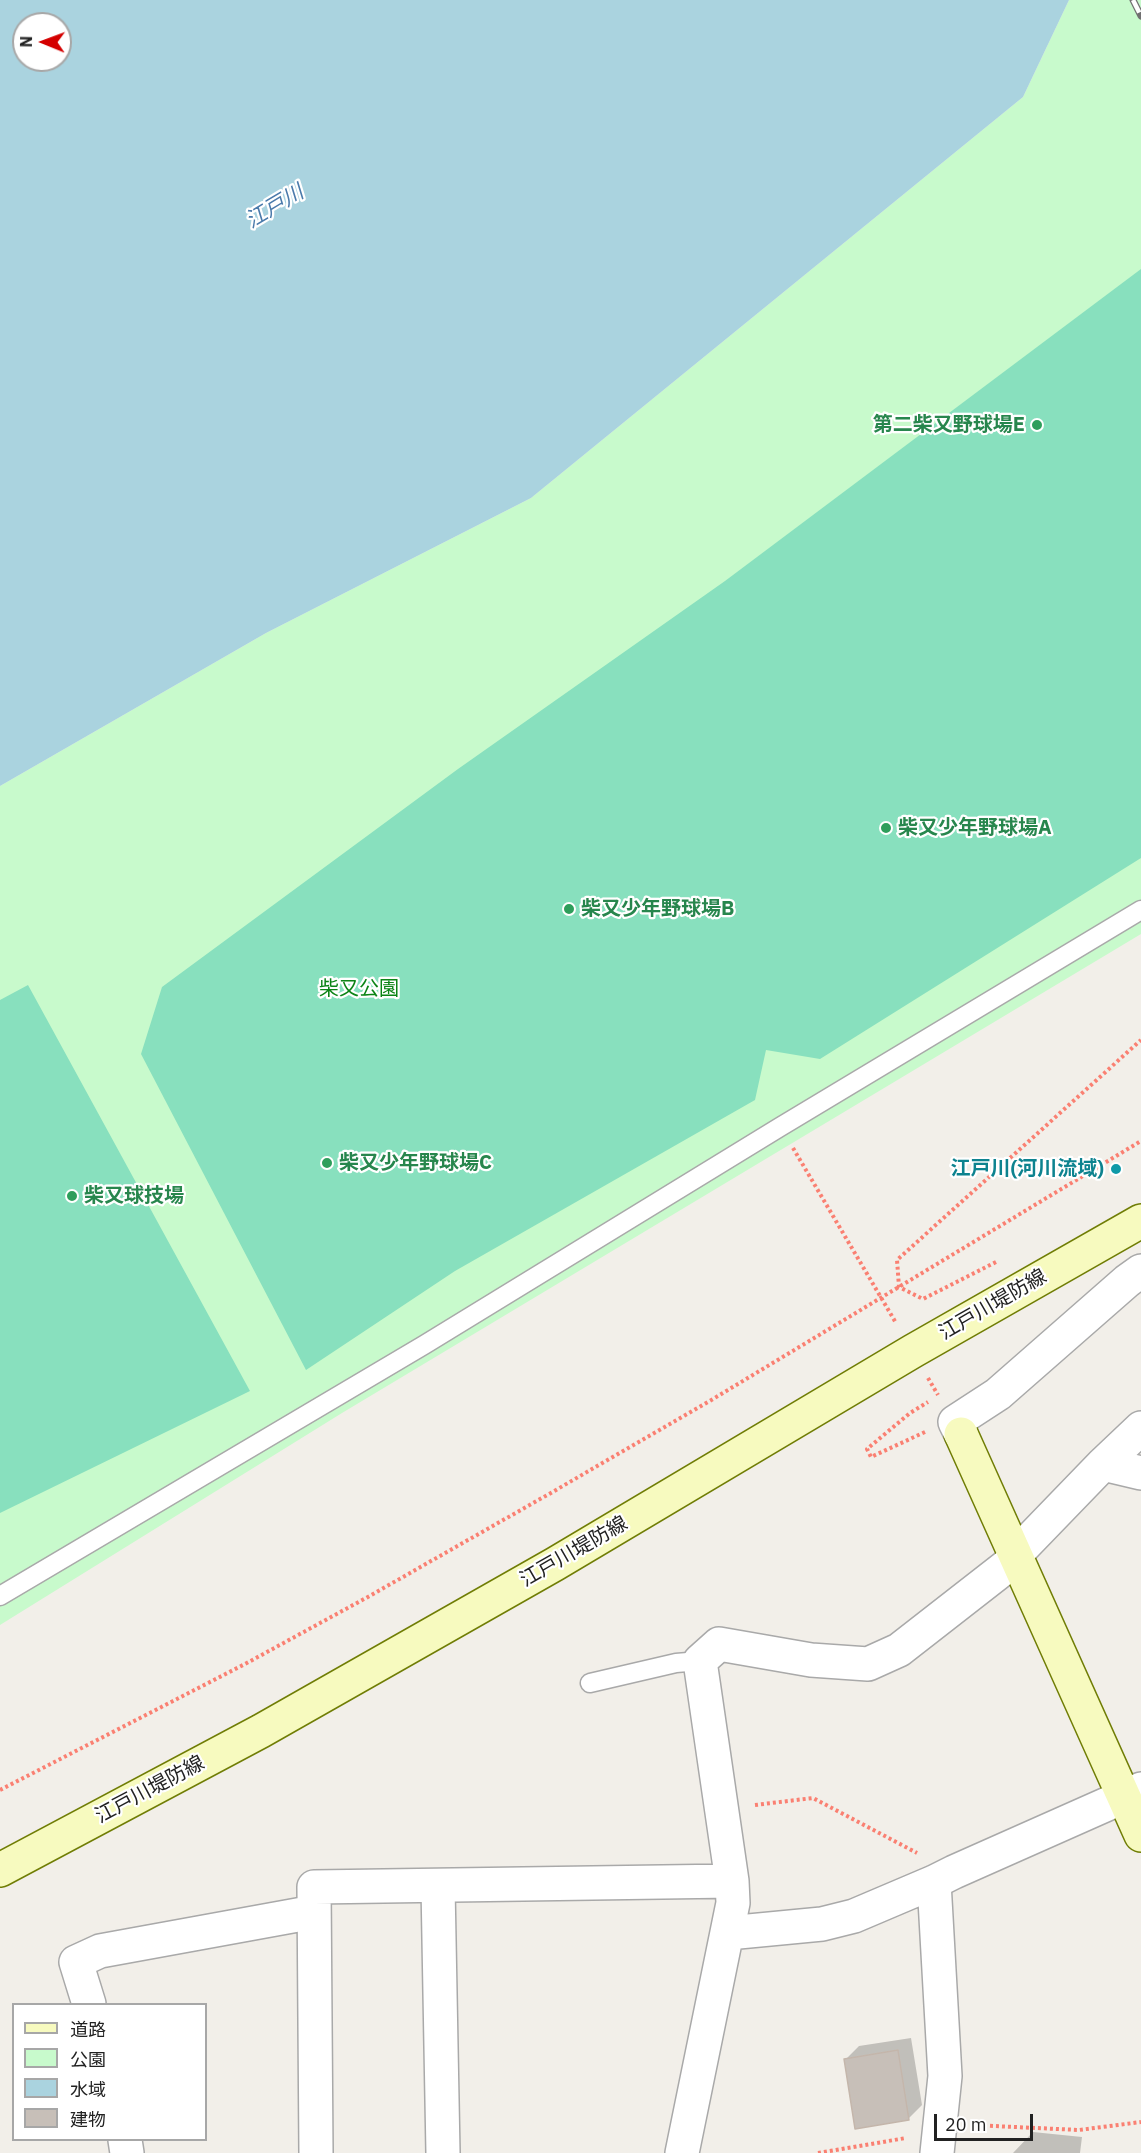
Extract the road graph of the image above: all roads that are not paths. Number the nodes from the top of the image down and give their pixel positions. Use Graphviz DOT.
graph roads {
  1 [pos="1141,910"];
  2 [pos="1141,1221"];
  3 [pos="1141,1271"];
  4 [pos="1141,1428"];
  5 [pos="961,1434"];
  6 [pos="1103,1464"];
  7 [pos="1141,1473"];
  8 [pos="1016,1556"];
  9 [pos="0,1596"];
  10 [pos="700,1661"];
  11 [pos="590,1683"];
  12 [pos="1133,1793"];
  13 [pos="1141,1835"];
  14 [pos="0,1870"];
  15 [pos="944,1877"];
  16 [pos="732,1881"];
  17 [pos="438,1886"];
  18 [pos="314,1912"];
  19 [pos="728,1933"];
  20 [pos="89,2003"];
  21 [pos="938,2140"];
  22 [pos="315,2153"];
  23 [pos="443,2153"];
  24 [pos="682,2153"];
  1 -- 9 [label="lane"];
  2 -- 14 [label="main road, 江戸川堤防線"];
  3 -- 5 [label="street"];
  4 -- 6 [label="street"];
  5 -- 8 [label="main road"];
  6 -- 7 [label="street"];
  6 -- 8 [label="street"];
  8 -- 10 [label="street"];
  8 -- 12 [label="main road"];
  10 -- 11 [label="lane"];
  10 -- 16 [label="street"];
  12 -- 13 [label="main road"];
  12 -- 15 [label="street"];
  15 -- 19 [label="street"];
  15 -- 21 [label="street"];
  16 -- 17 [label="street"];
  16 -- 19 [label="street"];
  17 -- 18 [label="street"];
  17 -- 23 [label="street"];
  18 -- 20 [label="street"];
  18 -- 22 [label="street"];
  19 -- 24 [label="street"];
}
